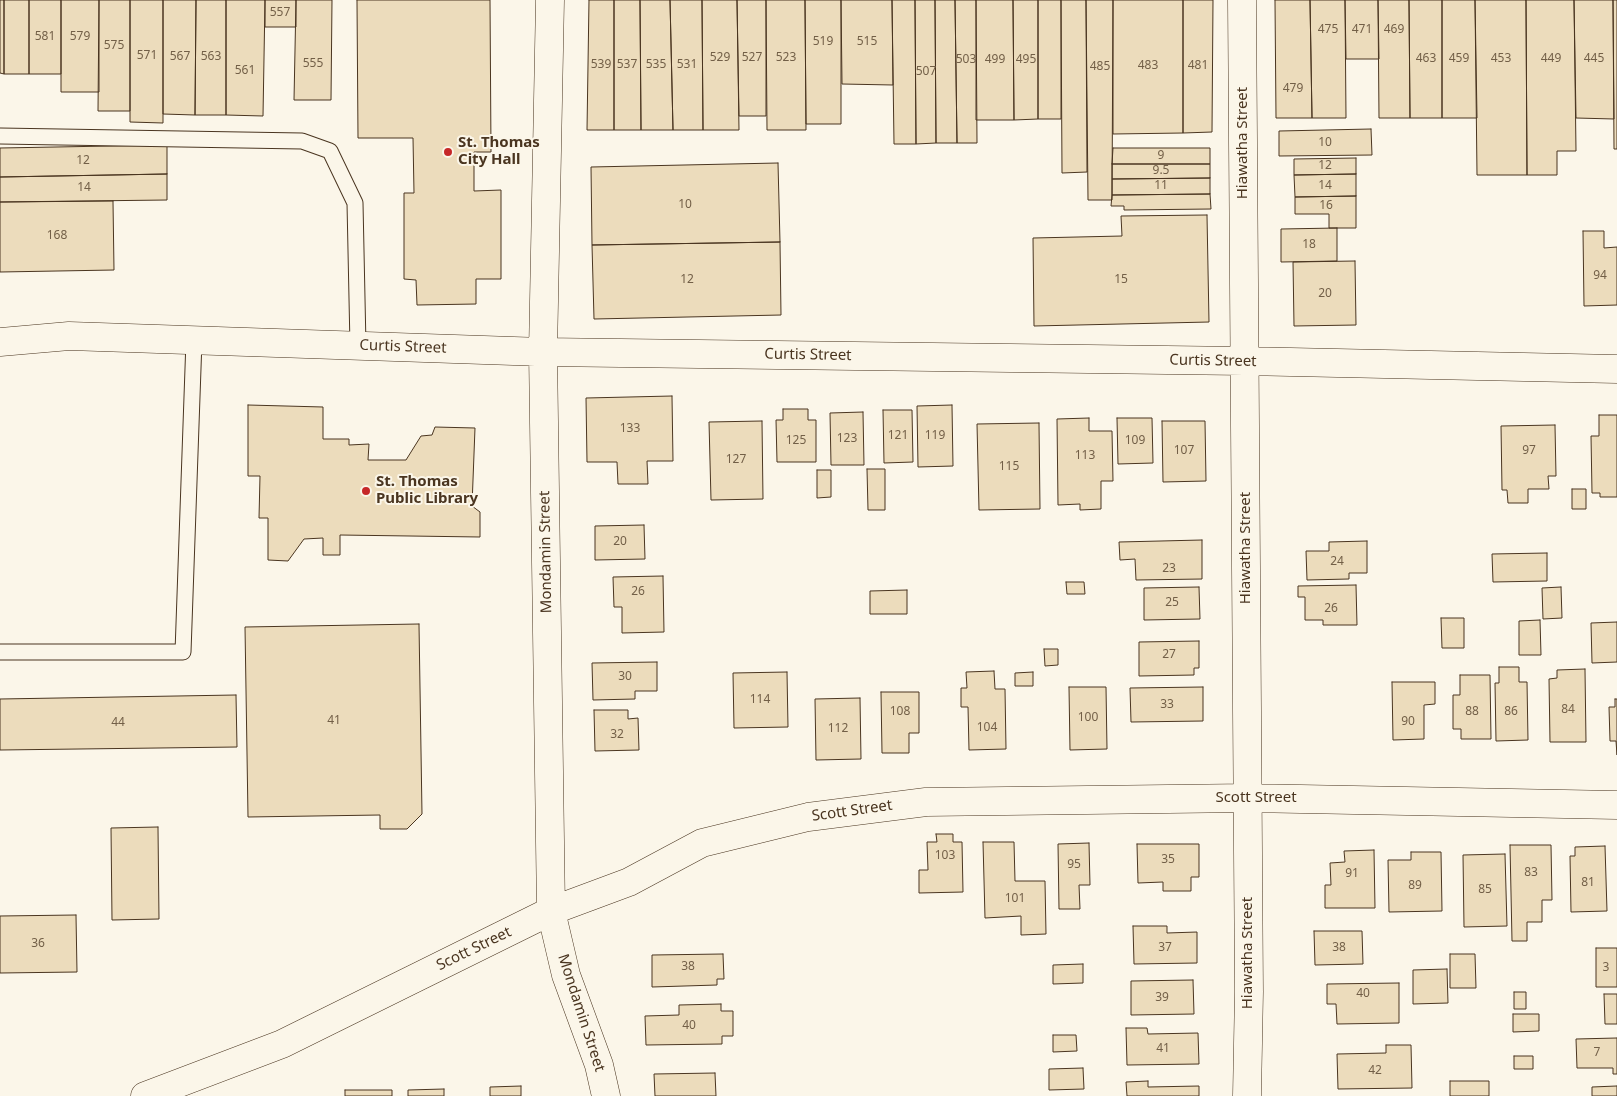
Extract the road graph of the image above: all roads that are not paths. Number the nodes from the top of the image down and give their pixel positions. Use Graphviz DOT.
graph roads {
  1 [pos="550,0"];
  2 [pos="1242,0"];
  3 [pos="0,136"];
  4 [pos="194,340"];
  5 [pos="0,342"];
  6 [pos="358,346"];
  7 [pos="543,352"];
  8 [pos="1244,361"];
  9 [pos="1617,368"];
  10 [pos="0,652"];
  11 [pos="1248,798"];
  12 [pos="1617,805"];
  13 [pos="551,911"];
  14 [pos="145,1096"];
  15 [pos="606,1096"];
  16 [pos="1247,1096"];
  1 -- 7 [label="street, Mondamin Street"];
  2 -- 8 [label="street, Hiawatha Street"];
  3 -- 6 [label="lane"];
  4 -- 5 [label="street, Curtis Street"];
  4 -- 6 [label="street, Curtis Street"];
  4 -- 10 [label="lane"];
  6 -- 7 [label="street, Curtis Street"];
  7 -- 8 [label="street, Curtis Street"];
  7 -- 13 [label="street, Mondamin Street"];
  8 -- 9 [label="street, Curtis Street"];
  8 -- 11 [label="street, Hiawatha Street"];
  11 -- 12 [label="street, Scott Street"];
  11 -- 13 [label="street, Scott Street"];
  11 -- 16 [label="street, Hiawatha Street"];
  13 -- 14 [label="street, Scott Street"];
  13 -- 15 [label="street, Mondamin Street"];
}
